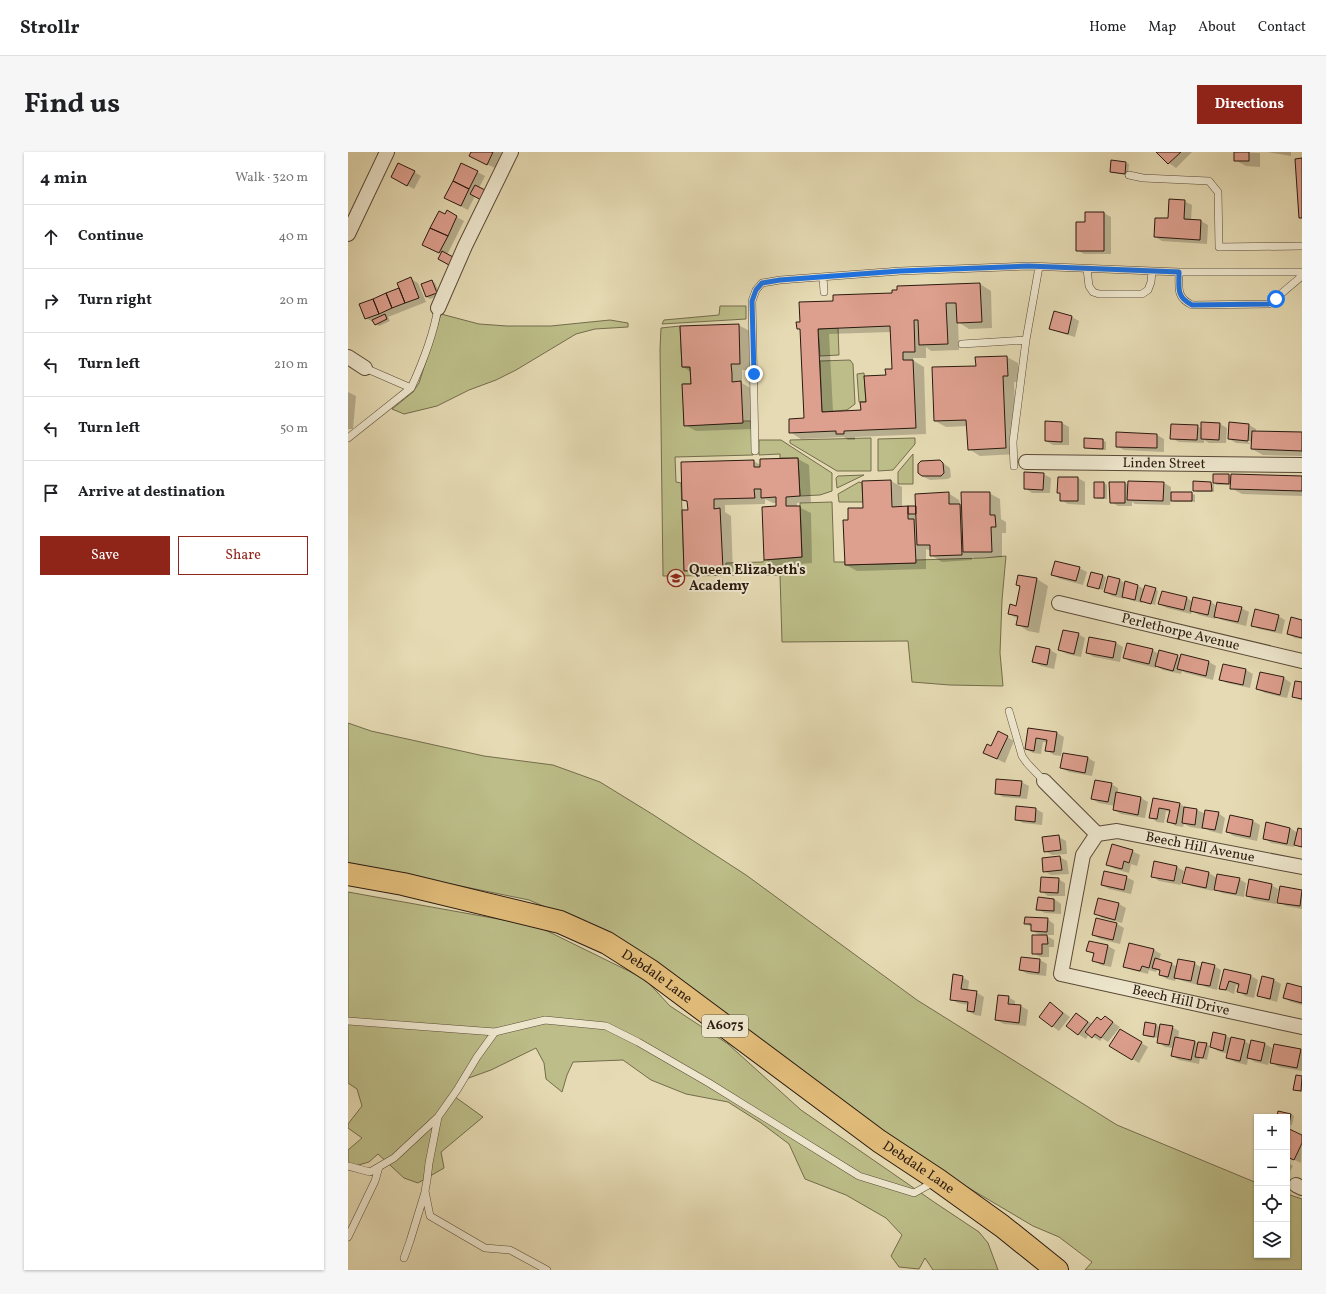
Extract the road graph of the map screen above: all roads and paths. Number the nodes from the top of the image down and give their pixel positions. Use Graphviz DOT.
graph roads {
  1 [pos="387,152"];
  2 [pos="511,152"];
  3 [pos="1129,175"];
  4 [pos="348,234"];
  5 [pos="1302,246"];
  6 [pos="1039,267"];
  7 [pos="1087,268"];
  8 [pos="1152,271"];
  9 [pos="1179,272"];
  10 [pos="1302,272"];
  11 [pos="1302,276"];
  12 [pos="823,277"];
  13 [pos="824,292"];
  14 [pos="438,308"];
  15 [pos="1026,340"];
  16 [pos="962,344"];
  17 [pos="348,357"];
  18 [pos="365,368"];
  19 [pos="411,388"];
  20 [pos="348,438"];
  21 [pos="755,451"];
  22 [pos="1017,463"];
  23 [pos="1302,465"];
  24 [pos="1059,603"];
  25 [pos="1302,661"];
  26 [pos="1008,711"];
  27 [pos="1044,781"];
  28 [pos="1098,834"];
  29 [pos="1302,867"];
  30 [pos="348,874"];
  31 [pos="348,1021"];
  32 [pos="1302,1027"];
  33 [pos="495,1032"];
  34 [pos="438,1117"];
  35 [pos="348,1166"];
  36 [pos="379,1167"];
  37 [pos="938,1180"];
  38 [pos="425,1192"];
  39 [pos="348,1237"];
  40 [pos="404,1258"];
  41 [pos="547,1270"];
  42 [pos="1057,1270"];
  1 -- 4 [label="street"];
  2 -- 14 [label="street"];
  3 -- 5 [label="lane"];
  6 -- 7 [label="lane"];
  6 -- 12 [label="lane"];
  6 -- 15 [label="lane"];
  7 -- 8 [label="lane"];
  7 -- 8 [label="lane"];
  8 -- 9 [label="lane"];
  9 -- 10 [label="lane"];
  9 -- 11 [label="lane"];
  12 -- 13 [label="lane"];
  12 -- 21 [label="lane"];
  14 -- 19 [label="lane"];
  15 -- 16 [label="lane"];
  15 -- 22 [label="lane"];
  17 -- 18 [label="street"];
  18 -- 19 [label="lane"];
  19 -- 20 [label="lane"];
  22 -- 23 [label="street, Linden Street"];
  24 -- 25 [label="street, Perlethorpe Avenue"];
  26 -- 27 [label="lane"];
  27 -- 28 [label="street"];
  28 -- 29 [label="street, Beech Hill Avenue"];
  28 -- 32 [label="street, Beech Hill Drive"];
  30 -- 37 [label="main road, Debdale Lane / A6075"];
  31 -- 33 [label="lane"];
  33 -- 34 [label="lane"];
  33 -- 37 [label="lane"];
  34 -- 36 [label="lane"];
  34 -- 38 [label="lane"];
  35 -- 36 [label="lane"];
  36 -- 39 [label="lane"];
  37 -- 42 [label="main road, Debdale Lane / A6075"];
  38 -- 40 [label="lane"];
  38 -- 41 [label="lane"];
}
